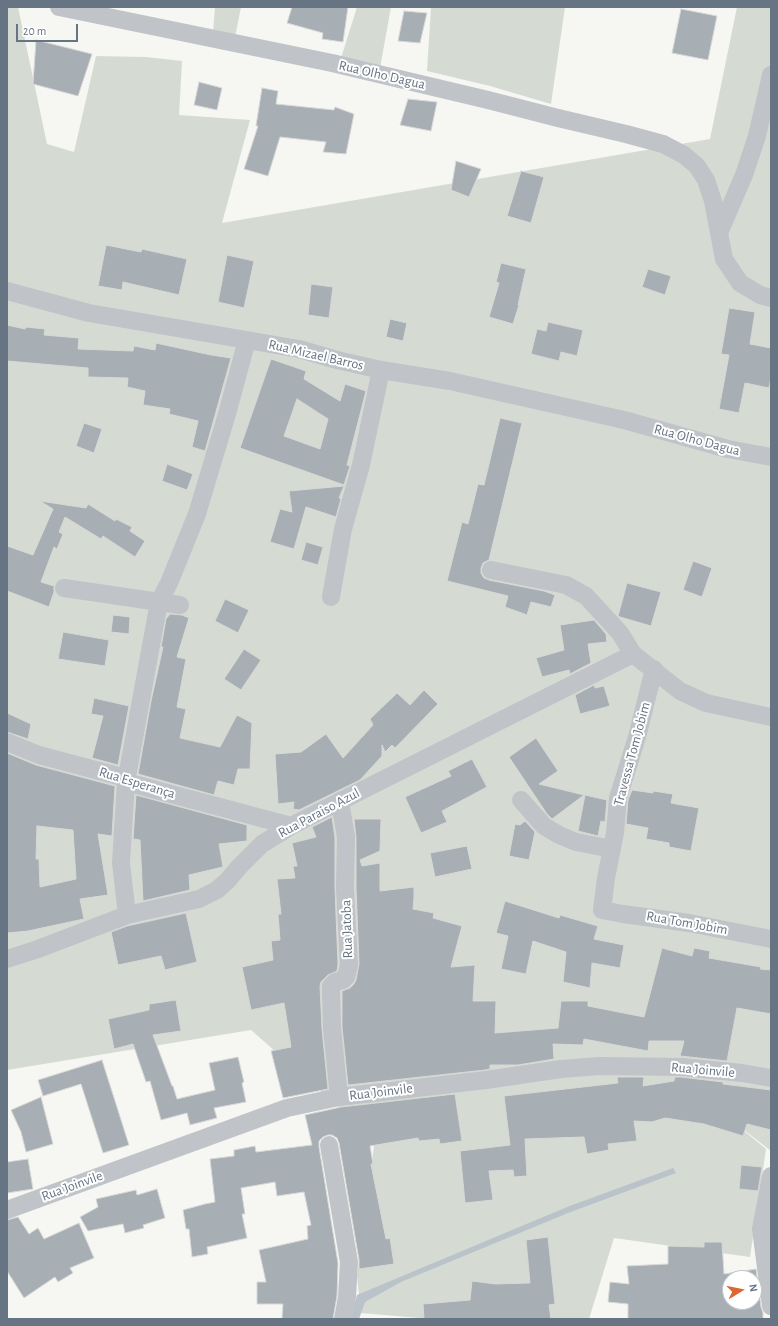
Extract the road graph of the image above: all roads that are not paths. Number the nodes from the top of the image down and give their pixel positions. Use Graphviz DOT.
graph roads {
  1 [pos="59,7"];
  2 [pos="771,75"];
  3 [pos="719,233"];
  4 [pos="7,291"];
  5 [pos="771,298"];
  6 [pos="247,340"];
  7 [pos="381,370"];
  8 [pos="624,420"];
  9 [pos="771,457"];
  10 [pos="491,570"];
  11 [pos="64,588"];
  12 [pos="331,597"];
  13 [pos="159,602"];
  14 [pos="180,605"];
  15 [pos="633,654"];
  16 [pos="654,669"];
  17 [pos="771,717"];
  18 [pos="7,742"];
  19 [pos="126,782"];
  20 [pos="521,800"];
  21 [pos="340,801"];
  22 [pos="292,826"];
  23 [pos="612,850"];
  24 [pos="602,910"];
  25 [pos="127,915"];
  26 [pos="771,939"];
  27 [pos="7,959"];
  28 [pos="771,1078"];
  29 [pos="339,1097"];
  30 [pos="329,1145"];
  31 [pos="771,1176"];
  32 [pos="7,1210"];
  33 [pos="771,1306"];
  34 [pos="343,1319"];
  1 -- 3 [label="street, Rua Olho Dagua"];
  2 -- 3 [label="street"];
  3 -- 5 [label="street"];
  4 -- 6 [label="street, Rua Mizael Barros"];
  6 -- 7 [label="street, Rua Mizael Barros"];
  6 -- 13 [label="street"];
  7 -- 8 [label="street, Rua Mizael Barros"];
  7 -- 12 [label="street"];
  8 -- 9 [label="street, Rua Olho Dagua"];
  10 -- 15 [label="street"];
  11 -- 13 [label="street"];
  13 -- 14 [label="street"];
  13 -- 19 [label="street"];
  15 -- 16 [label="street"];
  15 -- 21 [label="street, Rua Paraiso Azul"];
  16 -- 17 [label="street"];
  16 -- 23 [label="street, Travessa Tom Jobim"];
  18 -- 19 [label="street, Rua Esperança"];
  19 -- 22 [label="street, Rua Esperança"];
  19 -- 25 [label="street"];
  20 -- 23 [label="street"];
  21 -- 22 [label="street, Rua Paraiso Azul"];
  21 -- 29 [label="street, Rua Jatoba"];
  22 -- 25 [label="street, Rua Paraiso Azul"];
  23 -- 24 [label="street, Travessa Tom Jobim"];
  24 -- 26 [label="street, Rua Tom Jobim"];
  25 -- 27 [label="street, Rua Paraiso Azul"];
  28 -- 29 [label="street, Rua Joinvile"];
  29 -- 32 [label="street, Rua Joinvile"];
  30 -- 34 [label="street"];
  31 -- 33 [label="street"];
}
